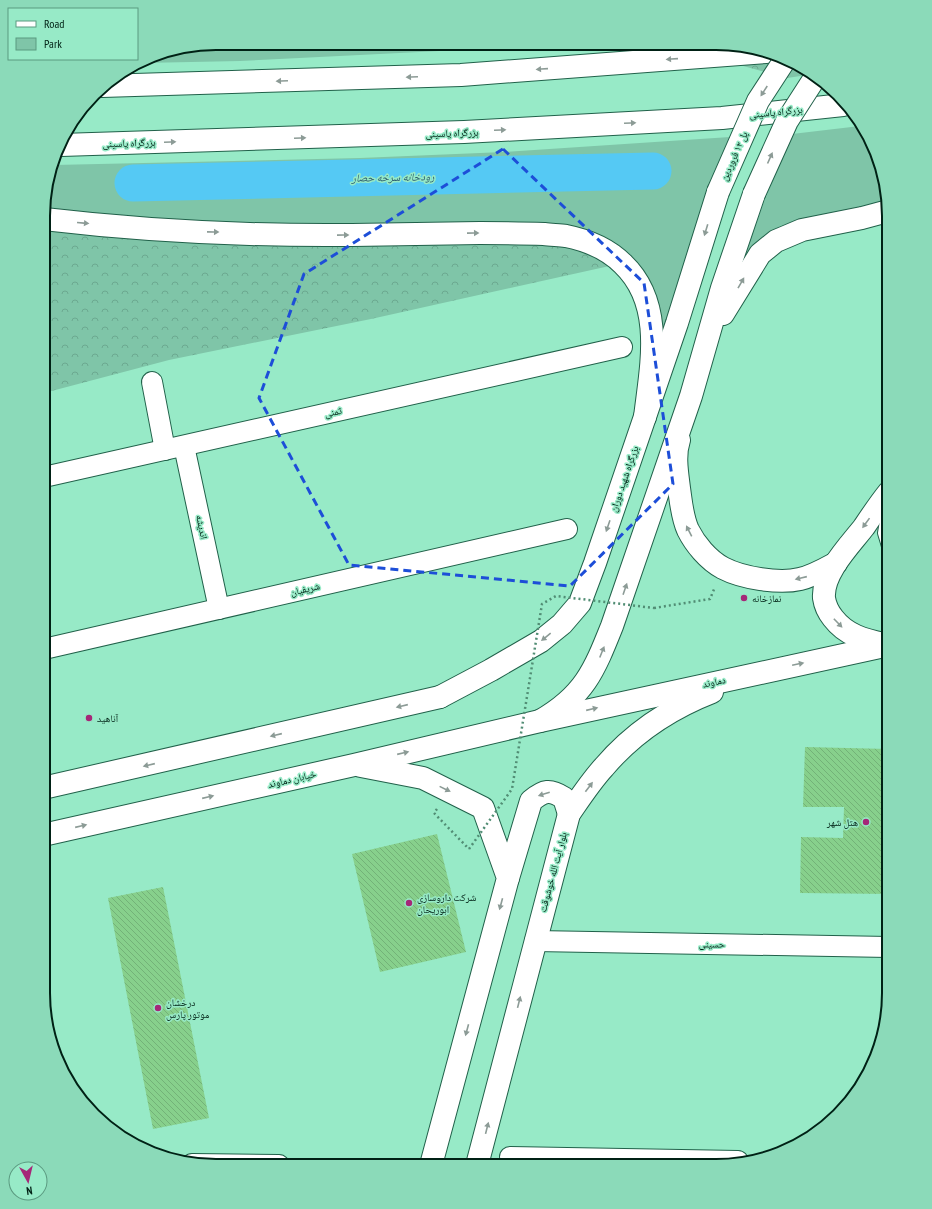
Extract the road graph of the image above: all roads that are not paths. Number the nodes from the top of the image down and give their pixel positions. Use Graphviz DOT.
graph roads {
  1 [pos="749,53"];
  2 [pos="782,64"];
  3 [pos="813,81"];
  4 [pos="113,86"];
  5 [pos="839,105"];
  6 [pos="66,145"];
  7 [pos="718,192"];
  8 [pos="882,213"];
  9 [pos="882,217"];
  10 [pos="862,218"];
  11 [pos="50,220"];
  12 [pos="706,340"];
  13 [pos="622,348"];
  14 [pos="152,382"];
  15 [pos="691,396"];
  16 [pos="645,417"];
  17 [pos="175,448"];
  18 [pos="50,476"];
  19 [pos="882,501"];
  20 [pos="567,529"];
  21 [pos="836,563"];
  22 [pos="219,609"];
  23 [pos="882,643"];
  24 [pos="882,646"];
  25 [pos="50,648"];
  26 [pos="760,672"];
  27 [pos="540,721"];
  28 [pos="354,765"];
  29 [pos="50,786"];
  30 [pos="569,814"];
  31 [pos="50,833"];
  32 [pos="508,878"];
  33 [pos="535,941"];
  34 [pos="882,947"];
  35 [pos="510,1157"];
  36 [pos="433,1159"];
  37 [pos="479,1159"];
  38 [pos="624,1159"];
  1 -- 4 [label="main road, one-way"];
  2 -- 7 [label="main road, پل ۱۲ فروردین, one-way, bridge"];
  12 -- 3 [label="main road, one-way, bridge"];
  6 -- 5 [label="main road, بزرگراه یاسینی, one-way"];
  7 -- 16 [label="main road, بزرگراه شهید دوران, one-way"];
  8 -- 10 [label="main road"];
  9 -- 10 [label="lane"];
  12 -- 10 [label="main road, one-way"];
  11 -- 16 [label="main road, one-way"];
  12 -- 15 [label="main road"];
  13 -- 17 [label="street, ثمنی"];
  14 -- 17 [label="street, اندیشه"];
  21 -- 15 [label="main road, one-way"];
  27 -- 15 [label="main road, one-way"];
  16 -- 29 [label="main road, بزرگراه شهید دوران, one-way"];
  17 -- 18 [label="street, ثمنی"];
  17 -- 22 [label="street, اندیشه"];
  19 -- 21 [label="main road, one-way"];
  20 -- 22 [label="street, شریفیان"];
  21 -- 23 [label="main road, one-way"];
  22 -- 25 [label="street, شریفیان"];
  26 -- 24 [label="main road, دماوند, one-way"];
  27 -- 26 [label="main road, دماوند, one-way"];
  30 -- 26 [label="main road, بلوار آیت الله خوشوقت, one-way"];
  28 -- 27 [label="main road, خیابان دماوند, one-way"];
  31 -- 28 [label="main road, خیابان دماوند, one-way"];
  28 -- 32 [label="main road, one-way"];
  30 -- 32 [label="main road, one-way"];
  30 -- 33 [label="main road, بلوار آیت الله خوشوقت"];
  32 -- 36 [label="main road, one-way"];
  33 -- 34 [label="street, حسینی"];
  37 -- 33 [label="main road, بلوار آیت الله خوشوقت, one-way"];
  35 -- 38 [label="street"];
}
